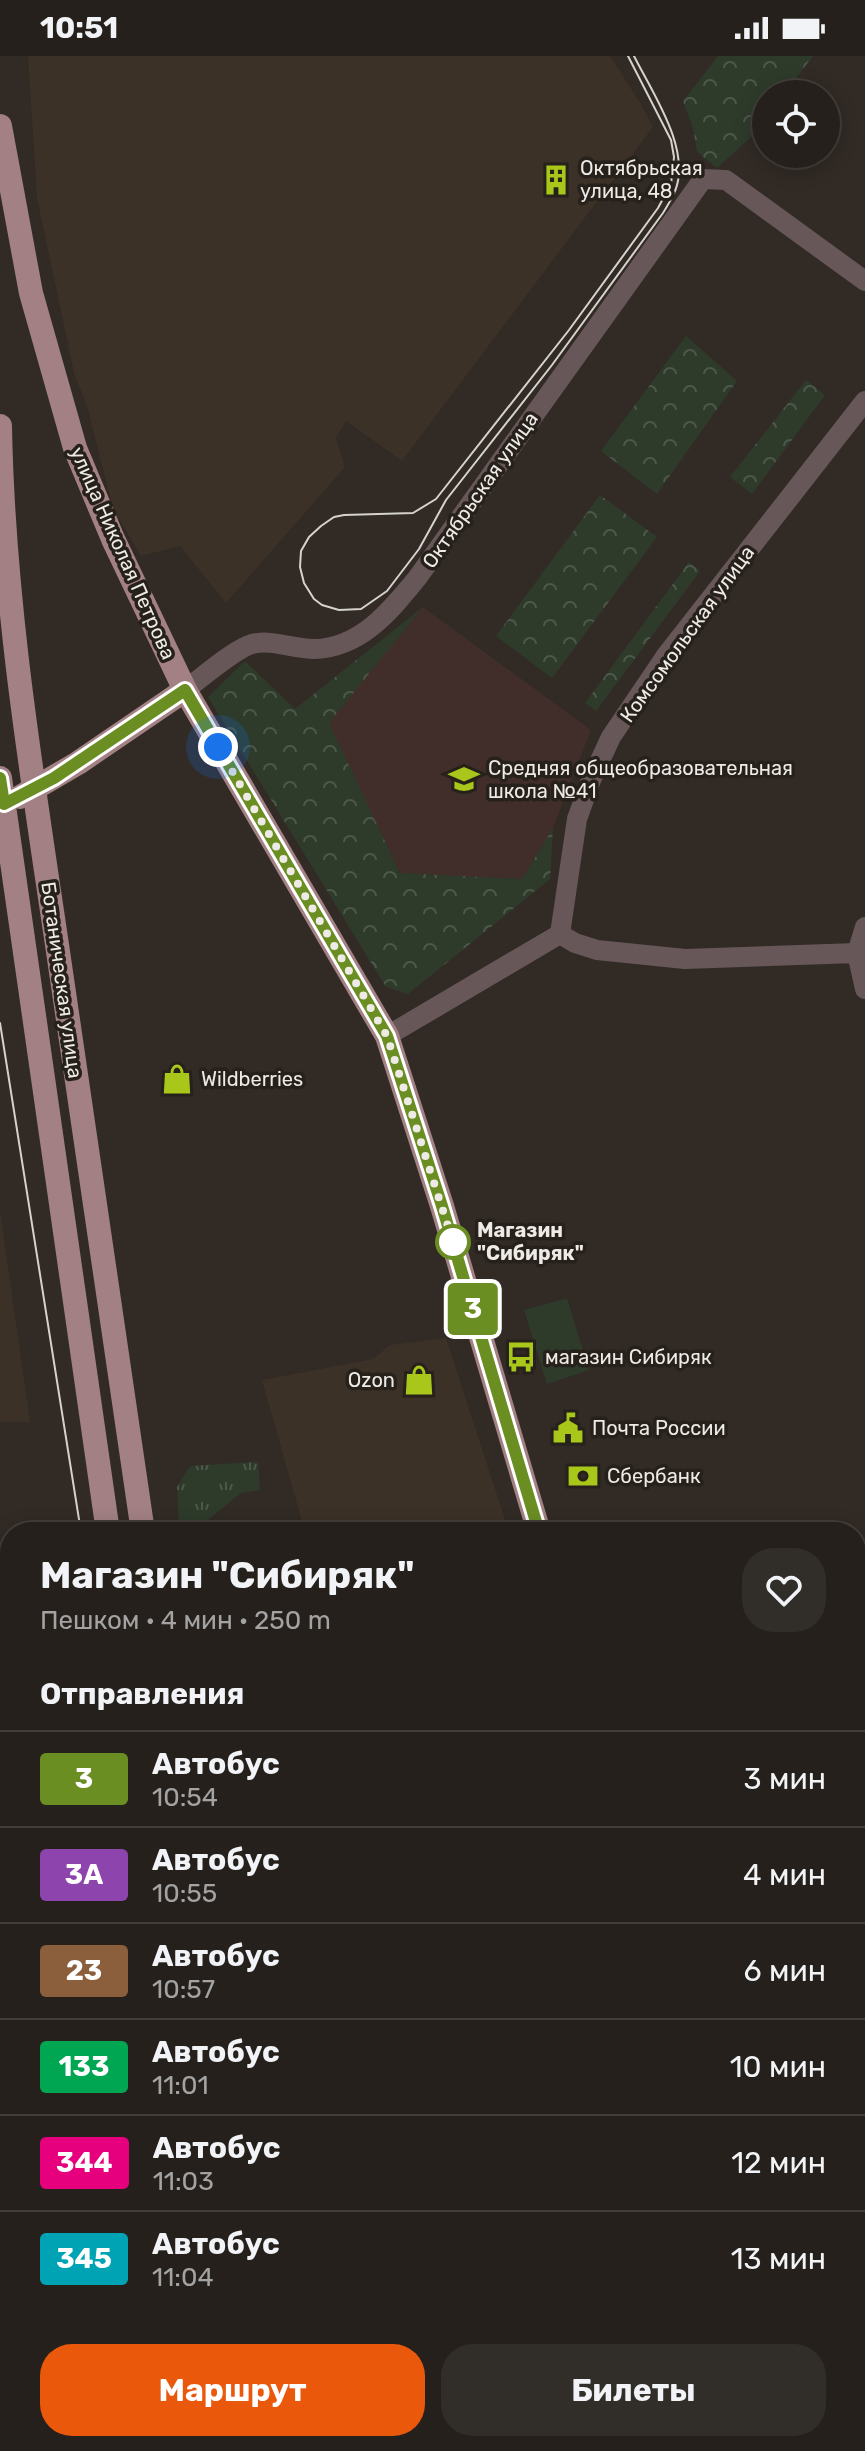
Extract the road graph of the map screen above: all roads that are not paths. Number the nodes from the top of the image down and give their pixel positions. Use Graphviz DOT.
graph roads {
  1 [pos="0,126"];
  2 [pos="865,281"];
  3 [pos="865,401"];
  4 [pos="0,426"];
  5 [pos="185,690"];
  6 [pos="0,778"];
  7 [pos="34,791"];
  8 [pos="2,806"];
  9 [pos="865,927"];
  10 [pos="560,934"];
  11 [pos="857,953"];
  12 [pos="865,989"];
  13 [pos="387,1036"];
  14 [pos="107,1522"];
  15 [pos="142,1522"];
  16 [pos="536,1522"];
  1 -- 5 [label="main road, улица Николая Петрова"];
  2 -- 5 [label="street, Октябрьская улица"];
  3 -- 10 [label="street, Комсомольская улица"];
  4 -- 7 [label="main road, Ботаническая улица"];
  5 -- 7 [label="main road"];
  5 -- 13 [label="main road, улица Николая Петрова"];
  6 -- 8 [label="main road, Ботаническая улица"];
  7 -- 8 [label="main road"];
  7 -- 15 [label="main road, Ботаническая улица"];
  8 -- 14 [label="main road, Ботаническая улица"];
  9 -- 11 [label="street"];
  10 -- 11 [label="street"];
  10 -- 13 [label="street"];
  11 -- 12 [label="street"];
  13 -- 16 [label="main road, улица Николая Петрова"];
}
